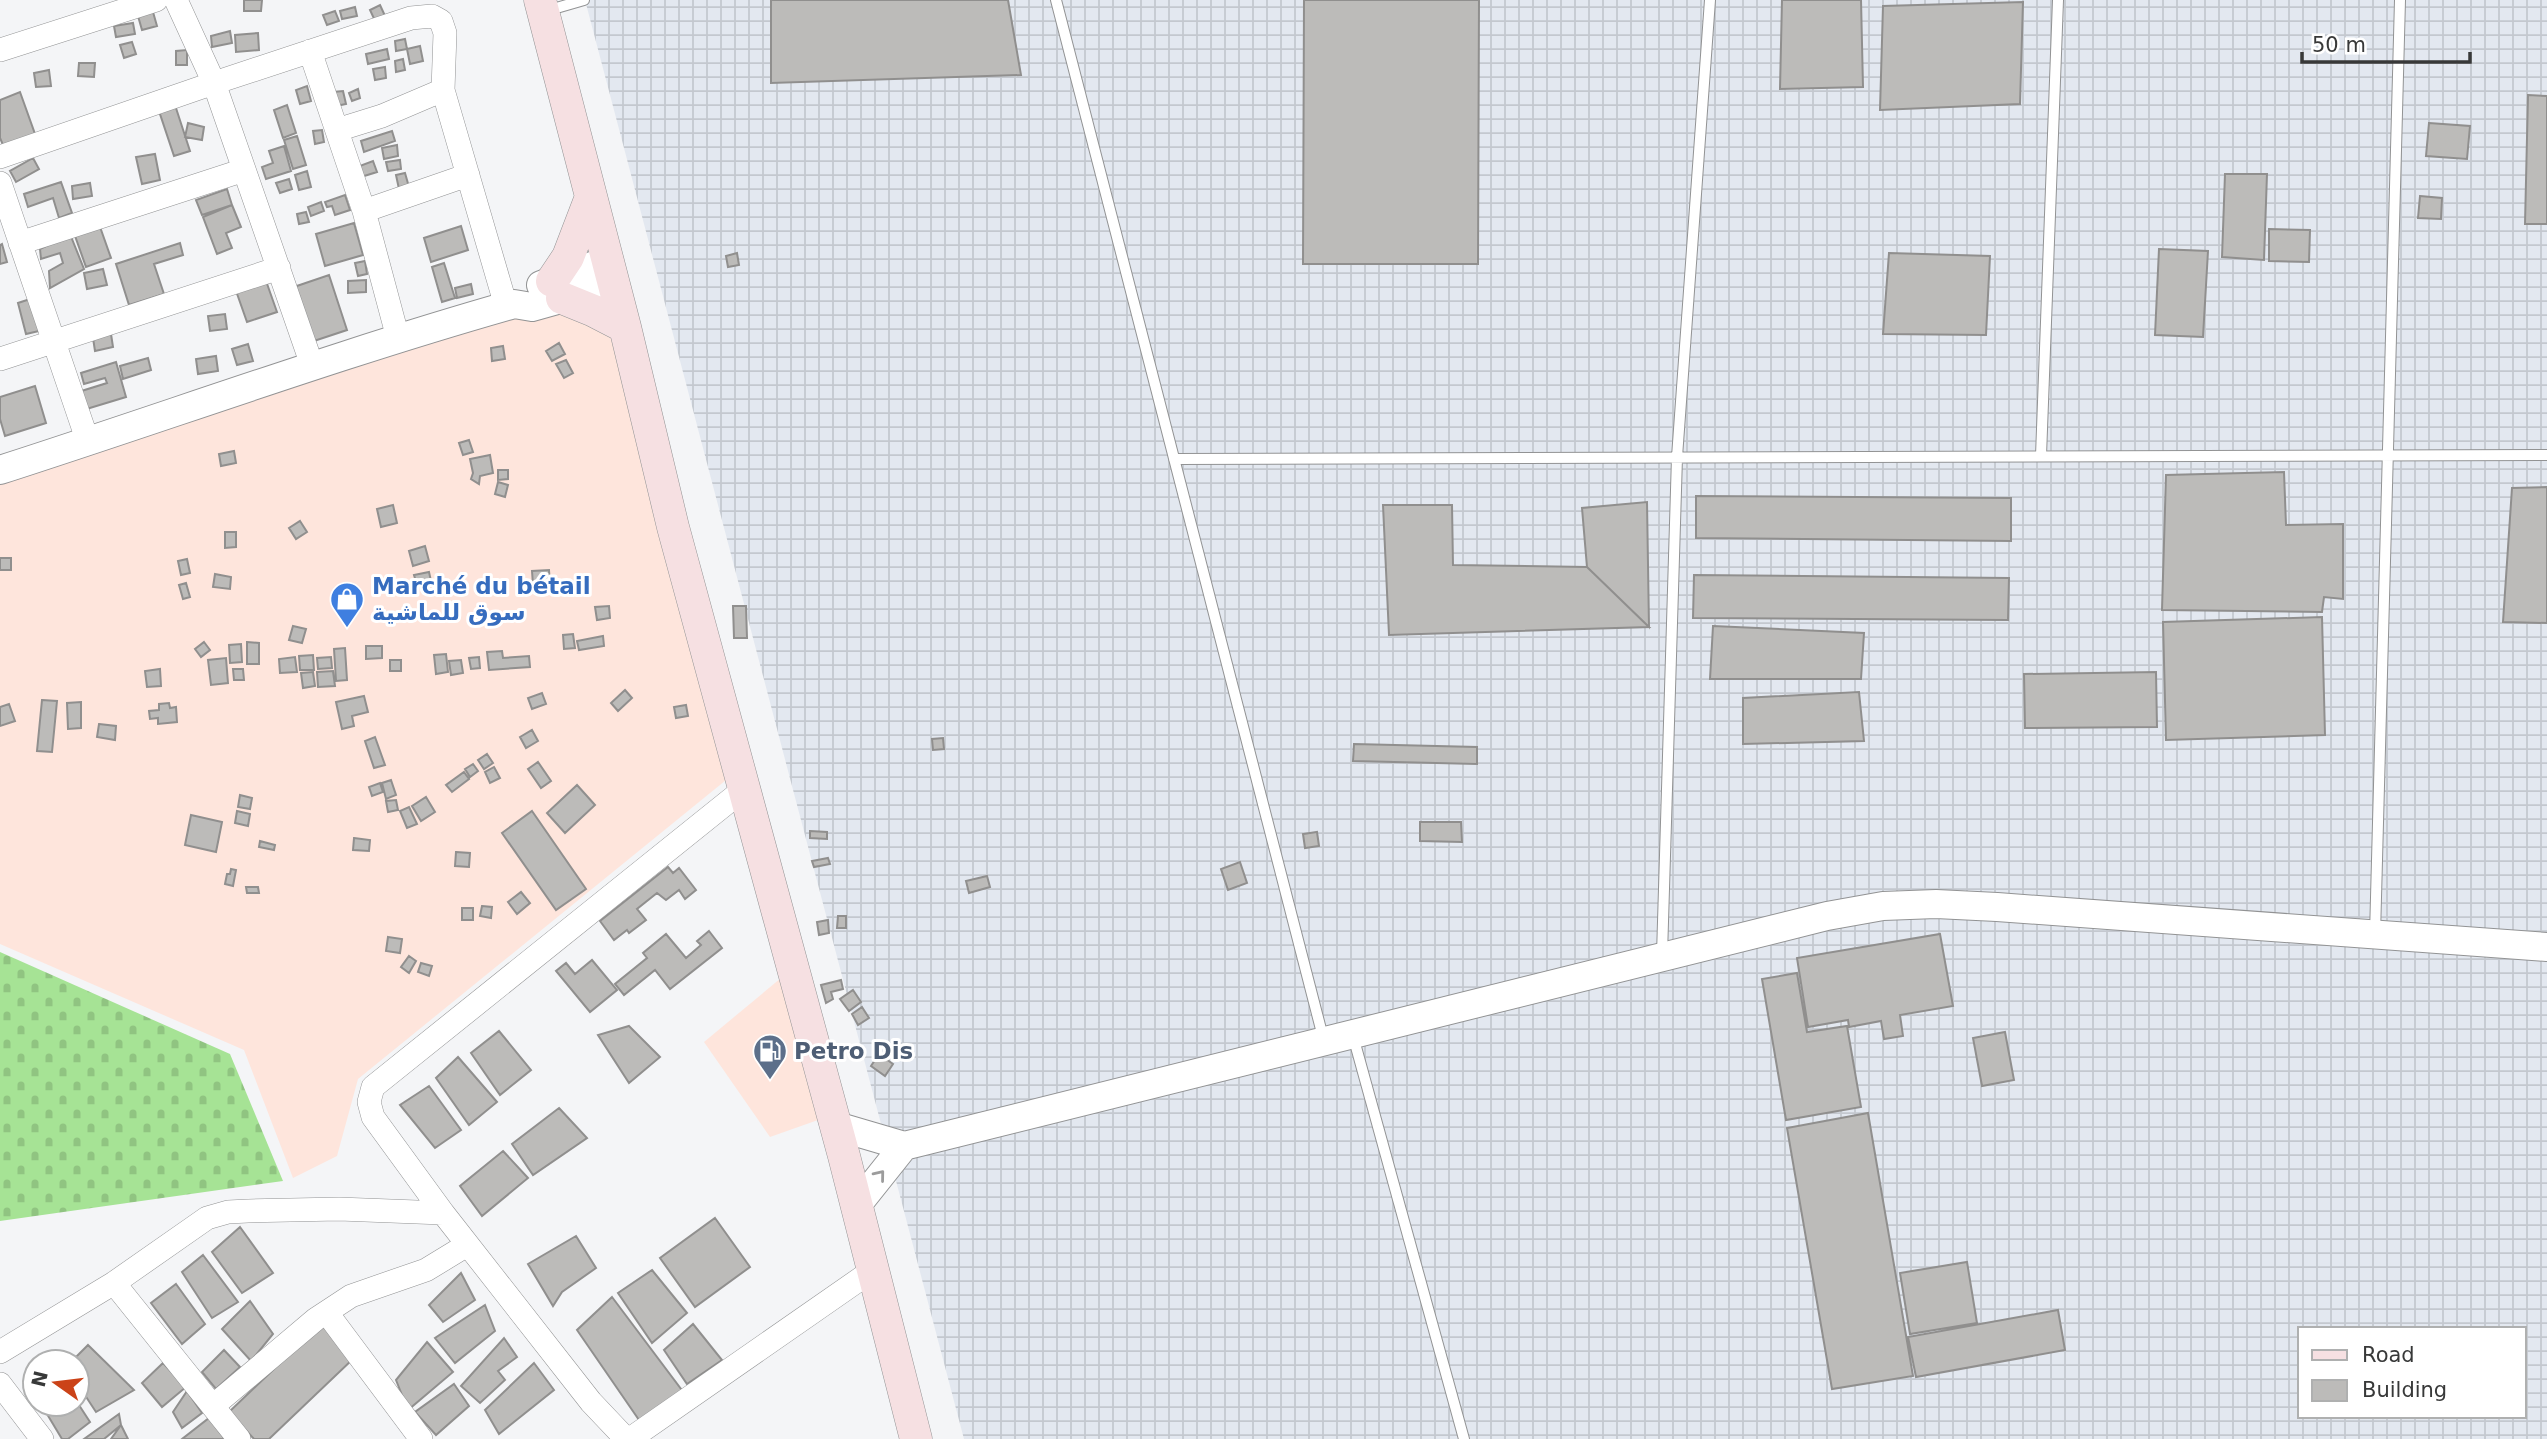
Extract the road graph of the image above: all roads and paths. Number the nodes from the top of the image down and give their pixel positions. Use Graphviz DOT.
graph roads {
  1 [pos="156,0"];
  2 [pos="176,0"];
  3 [pos="584,0"];
  4 [pos="1056,0"];
  5 [pos="1710,0"];
  6 [pos="2058,0"];
  7 [pos="2400,0"];
  8 [pos="541,6"];
  9 [pos="0,50"];
  10 [pos="310,51"];
  11 [pos="214,83"];
  12 [pos="443,90"];
  13 [pos="337,130"];
  14 [pos="0,157"];
  15 [pos="244,170"];
  16 [pos="468,175"];
  17 [pos="0,183"];
  18 [pos="591,197"];
  19 [pos="364,211"];
  20 [pos="20,243"];
  21 [pos="279,268"];
  22 [pos="611,272"];
  23 [pos="557,290"];
  24 [pos="510,305"];
  25 [pos="625,327"];
  26 [pos="398,338"];
  27 [pos="54,341"];
  28 [pos="0,359"];
  29 [pos="313,368"];
  30 [pos="88,442"];
  31 [pos="2388,454"];
  32 [pos="2547,455"];
  33 [pos="2041,456"];
  34 [pos="1678,457"];
  35 [pos="1174,459"];
  36 [pos="0,470"];
  37 [pos="744,789"];
  38 [pos="2375,935"];
  39 [pos="2547,947"];
  40 [pos="1662,957"];
  41 [pos="1353,1034"];
  42 [pos="1324,1041"];
  43 [pos="835,1126"];
  44 [pos="904,1146"];
  45 [pos="857,1205"];
  46 [pos="443,1213"];
  47 [pos="467,1245"];
  48 [pos="873,1270"];
  49 [pos="114,1283"];
  50 [pos="327,1312"];
  51 [pos="0,1352"];
  52 [pos="0,1384"];
  53 [pos="213,1406"];
  54 [pos="42,1439"];
  55 [pos="239,1439"];
  56 [pos="421,1439"];
  57 [pos="628,1439"];
  58 [pos="916,1439"];
  59 [pos="1464,1439"];
  1 -- 9 [label="street"];
  2 -- 11 [label="street"];
  3 -- 8 [label="lane"];
  4 -- 35 [label="lane"];
  5 -- 34 [label="lane"];
  6 -- 33 [label="lane"];
  7 -- 31 [label="lane"];
  8 -- 18 [label="main road"];
  10 -- 11 [label="street"];
  10 -- 12 [label="street"];
  10 -- 13 [label="street"];
  11 -- 14 [label="street"];
  11 -- 15 [label="street"];
  12 -- 13 [label="street"];
  12 -- 16 [label="street"];
  13 -- 19 [label="street"];
  15 -- 20 [label="street"];
  15 -- 21 [label="street"];
  16 -- 19 [label="street"];
  16 -- 24 [label="street"];
  17 -- 20 [label="street"];
  18 -- 22 [label="main road"];
  18 -- 23 [label="main road"];
  19 -- 26 [label="street"];
  20 -- 27 [label="street"];
  21 -- 27 [label="street"];
  21 -- 29 [label="street"];
  22 -- 23 [label="street"];
  22 -- 25 [label="main road"];
  23 -- 24 [label="street"];
  23 -- 25 [label="main road"];
  24 -- 26 [label="street"];
  25 -- 37 [label="main road"];
  26 -- 29 [label="street"];
  27 -- 28 [label="street"];
  27 -- 30 [label="street"];
  29 -- 30 [label="street"];
  30 -- 36 [label="street"];
  31 -- 32 [label="lane"];
  31 -- 33 [label="lane"];
  31 -- 38 [label="lane"];
  33 -- 34 [label="lane"];
  34 -- 35 [label="lane"];
  34 -- 40 [label="lane"];
  35 -- 42 [label="lane"];
  37 -- 43 [label="main road"];
  37 -- 46 [label="street"];
  38 -- 39 [label="street"];
  38 -- 40 [label="street"];
  40 -- 41 [label="street"];
  41 -- 42 [label="street"];
  41 -- 59 [label="lane"];
  42 -- 44 [label="street"];
  43 -- 44 [label="street"];
  43 -- 45 [label="main road"];
  45 -- 44 [label="street, one-way"];
  45 -- 48 [label="main road"];
  46 -- 47 [label="street"];
  46 -- 49 [label="street"];
  47 -- 50 [label="street"];
  47 -- 57 [label="street"];
  48 -- 57 [label="street"];
  48 -- 58 [label="main road"];
  49 -- 51 [label="street"];
  49 -- 53 [label="street"];
  50 -- 53 [label="street"];
  50 -- 56 [label="street"];
  52 -- 54 [label="street"];
  53 -- 55 [label="street"];
}
